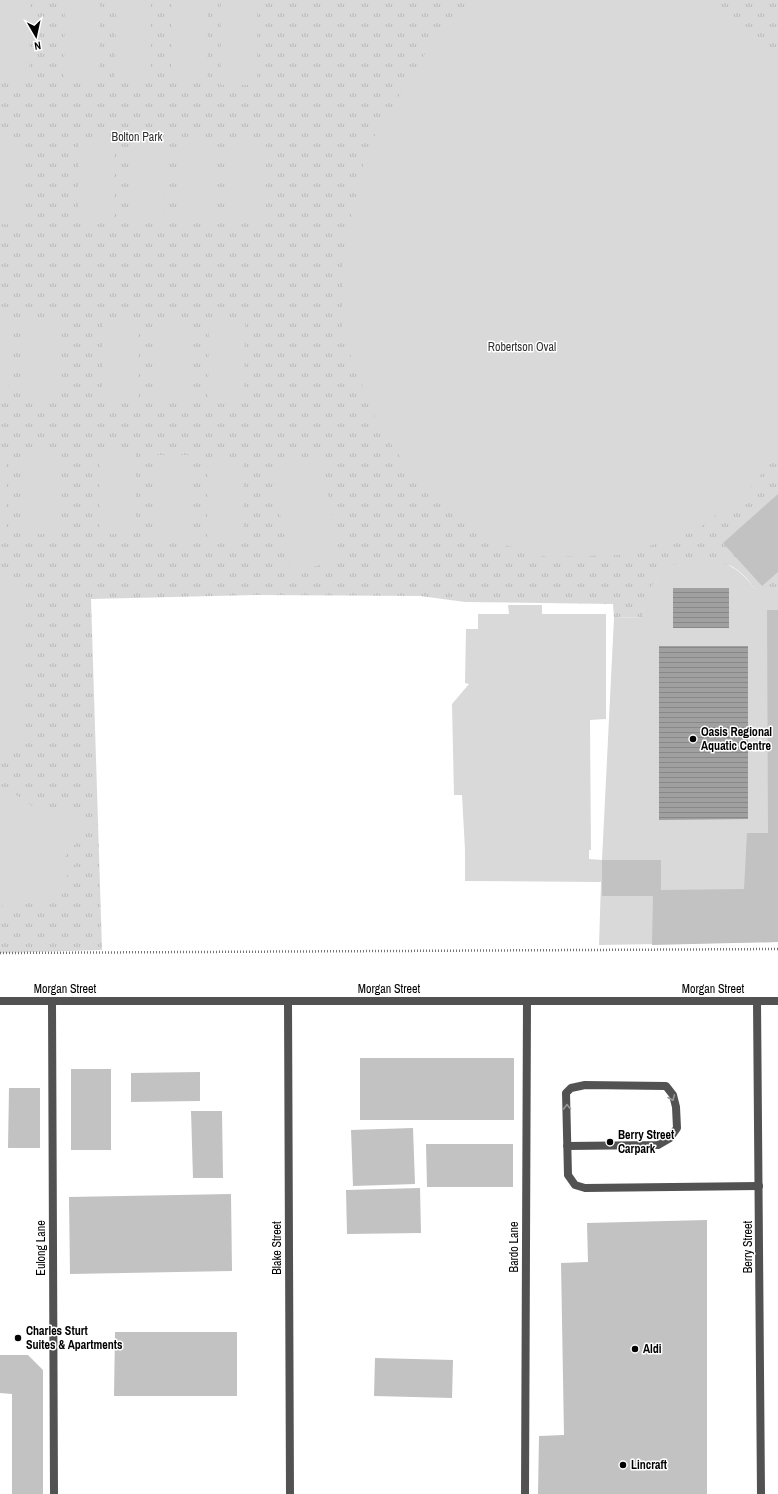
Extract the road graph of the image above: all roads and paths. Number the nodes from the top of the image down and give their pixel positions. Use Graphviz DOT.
graph roads {
  1 [pos="778,949"];
  2 [pos="0,953"];
  3 [pos="0,1001"];
  4 [pos="52,1001"];
  5 [pos="527,1001"];
  6 [pos="757,1001"];
  7 [pos="778,1001"];
  8 [pos="288,1002"];
  9 [pos="567,1146"];
  10 [pos="759,1186"];
  11 [pos="54,1494"];
  12 [pos="290,1494"];
  13 [pos="525,1494"];
  14 [pos="761,1494"];
  1 -- 2 [label="path"];
  3 -- 4 [label="street, Morgan Street"];
  4 -- 8 [label="street, Morgan Street"];
  4 -- 11 [label="street, Eulong Lane"];
  5 -- 6 [label="street, Morgan Street"];
  5 -- 8 [label="street, Morgan Street"];
  5 -- 13 [label="street, Bardo Lane"];
  6 -- 7 [label="street, Morgan Street"];
  6 -- 10 [label="street, Berry Street"];
  8 -- 12 [label="street, Blake Street"];
  9 -- 9 [label="street, one-way"];
  9 -- 10 [label="street"];
  10 -- 14 [label="street, Berry Street"];
}
